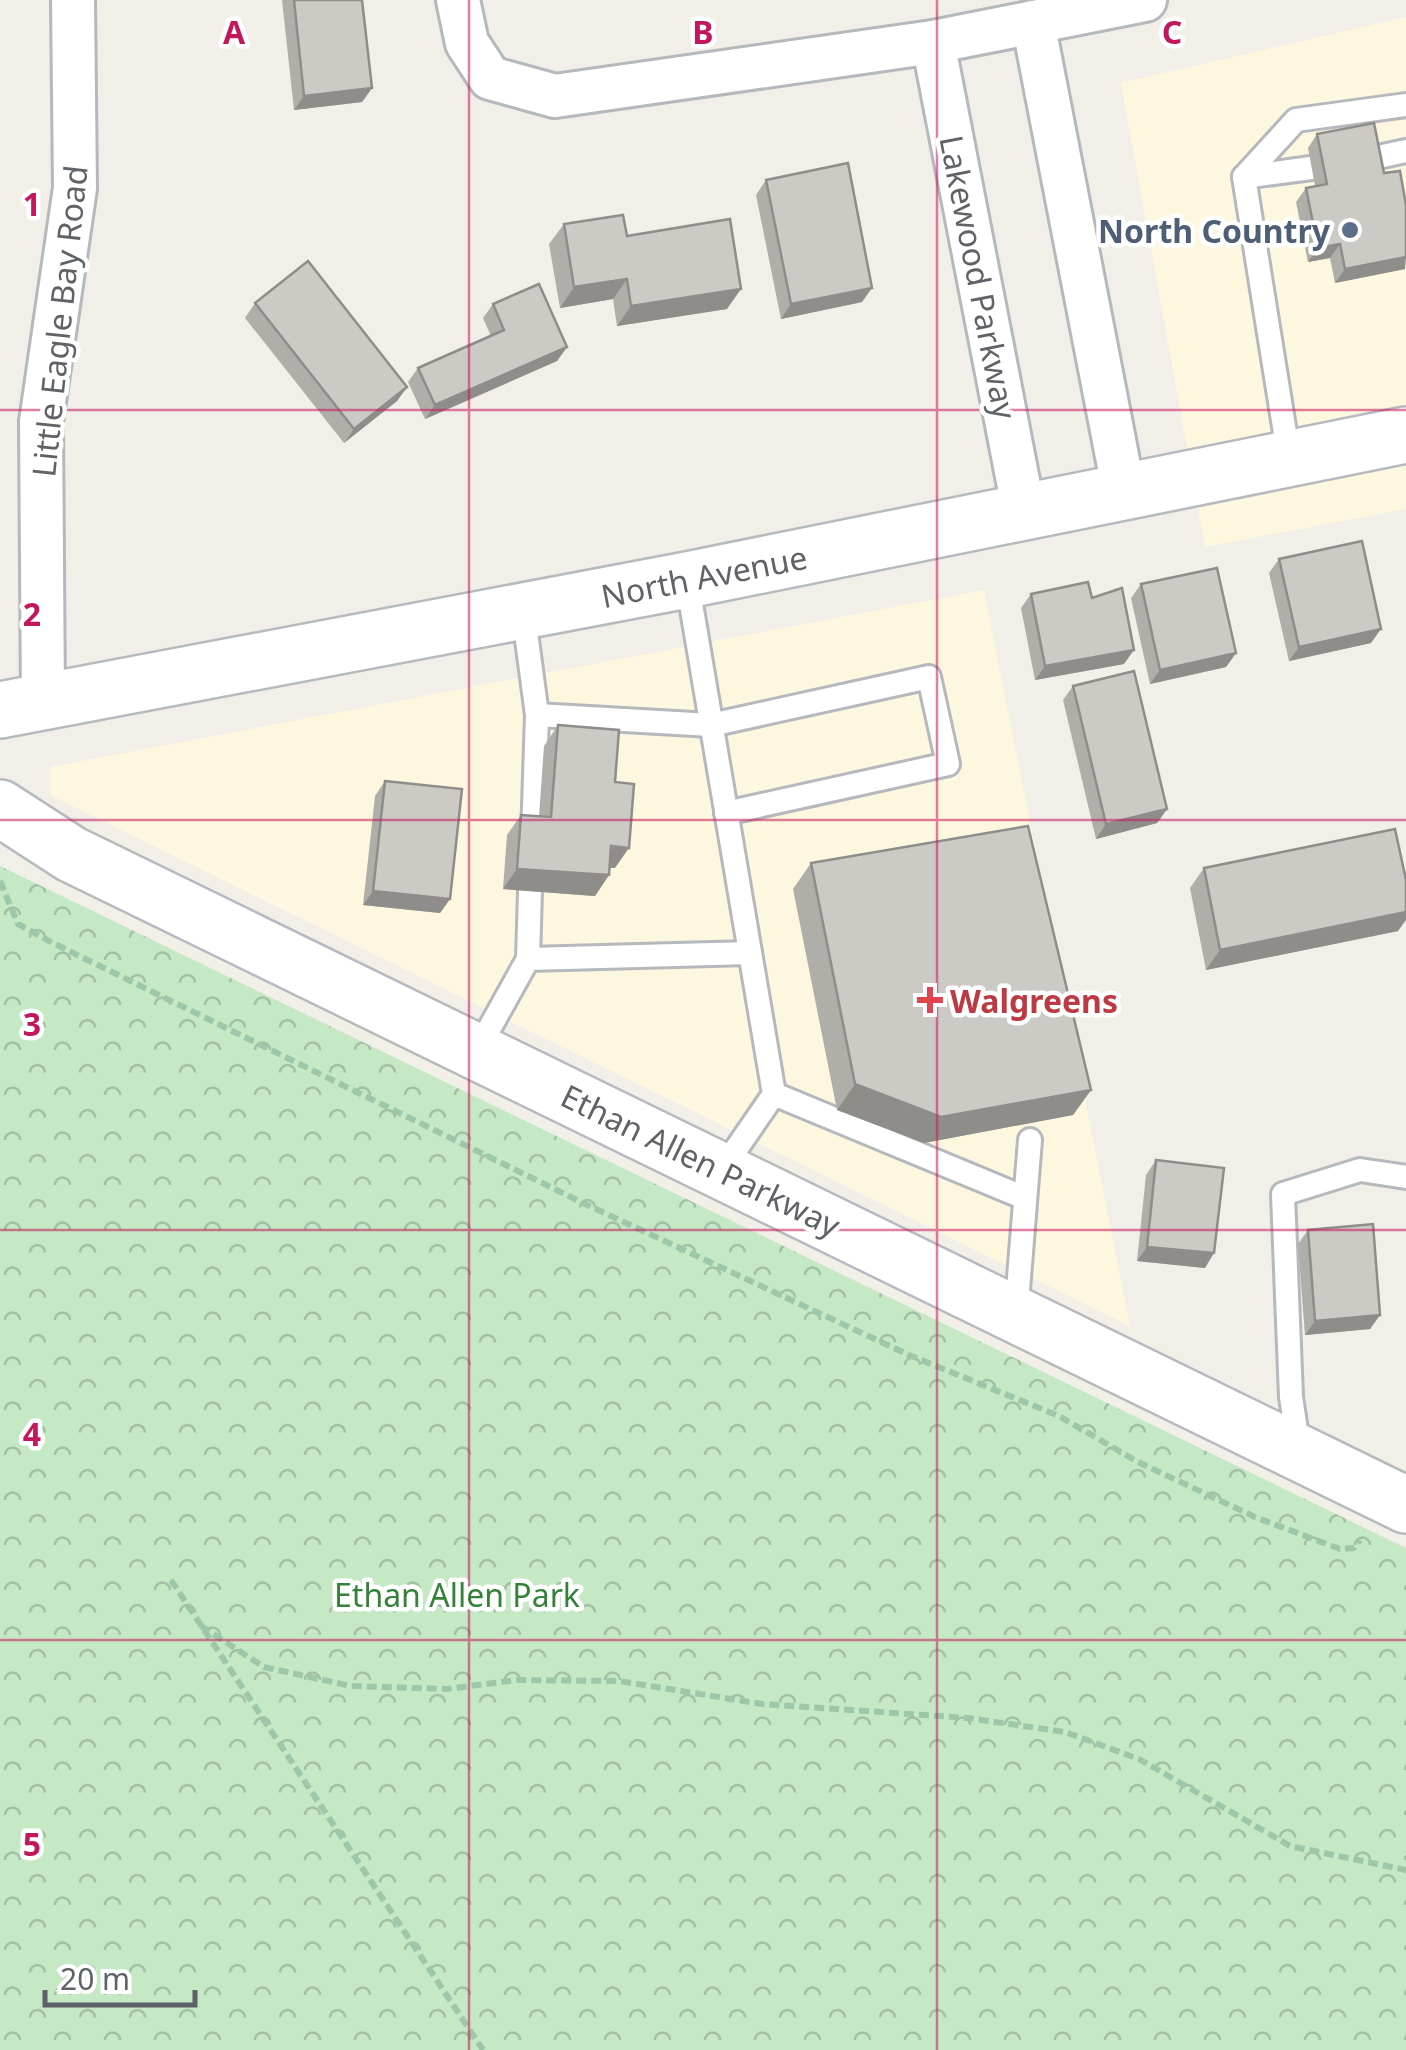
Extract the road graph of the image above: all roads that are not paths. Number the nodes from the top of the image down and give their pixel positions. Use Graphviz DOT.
graph roads {
  1 [pos="73,0"];
  2 [pos="458,0"];
  3 [pos="1146,0"];
  4 [pos="1033,22"];
  5 [pos="933,42"];
  6 [pos="1406,105"];
  7 [pos="1406,152"];
  8 [pos="1369,159"];
  9 [pos="1311,168"];
  10 [pos="1244,177"];
  11 [pos="1406,435"];
  12 [pos="1289,458"];
  13 [pos="1124,492"];
  14 [pos="1024,512"];
  15 [pos="687,580"];
  16 [pos="523,610"];
  17 [pos="21,706"];
  18 [pos="537,716"];
  19 [pos="712,725"];
  20 [pos="0,808"];
  21 [pos="726,812"];
  22 [pos="533,837"];
  23 [pos="530,891"];
  24 [pos="750,952"];
  25 [pos="528,959"];
  26 [pos="478,1049"];
  27 [pos="774,1094"];
  28 [pos="1030,1140"];
  29 [pos="721,1170"];
  30 [pos="1406,1177"];
  31 [pos="1026,1198"];
  32 [pos="1016,1315"];
  33 [pos="1299,1453"];
  34 [pos="1388,1516"];
  1 -- 17 [label="street, Little Eagle Bay Road"];
  2 -- 5 [label="street"];
  3 -- 4 [label="street"];
  4 -- 5 [label="street"];
  4 -- 13 [label="street"];
  5 -- 14 [label="street, Lakewood Parkway"];
  6 -- 10 [label="lane"];
  7 -- 8 [label="lane"];
  9 -- 10 [label="lane"];
  10 -- 12 [label="lane"];
  11 -- 12 [label="street, North Avenue"];
  12 -- 13 [label="street, North Avenue"];
  13 -- 14 [label="street, North Avenue"];
  14 -- 15 [label="street, North Avenue"];
  15 -- 16 [label="street, North Avenue"];
  15 -- 19 [label="lane"];
  16 -- 17 [label="street, North Avenue"];
  16 -- 18 [label="lane"];
  18 -- 19 [label="lane"];
  18 -- 22 [label="lane"];
  19 -- 21 [label="lane"];
  19 -- 21 [label="lane"];
  20 -- 26 [label="street, Ethan Allen Parkway"];
  21 -- 24 [label="lane"];
  23 -- 25 [label="lane"];
  24 -- 25 [label="lane"];
  24 -- 27 [label="lane"];
  25 -- 26 [label="lane"];
  26 -- 29 [label="street, Ethan Allen Parkway"];
  27 -- 29 [label="lane"];
  27 -- 31 [label="lane"];
  28 -- 31 [label="lane"];
  29 -- 32 [label="street, Ethan Allen Parkway"];
  30 -- 33 [label="lane"];
  31 -- 32 [label="lane"];
  32 -- 33 [label="street, Ethan Allen Parkway"];
  33 -- 34 [label="street, Ethan Allen Parkway"];
}
